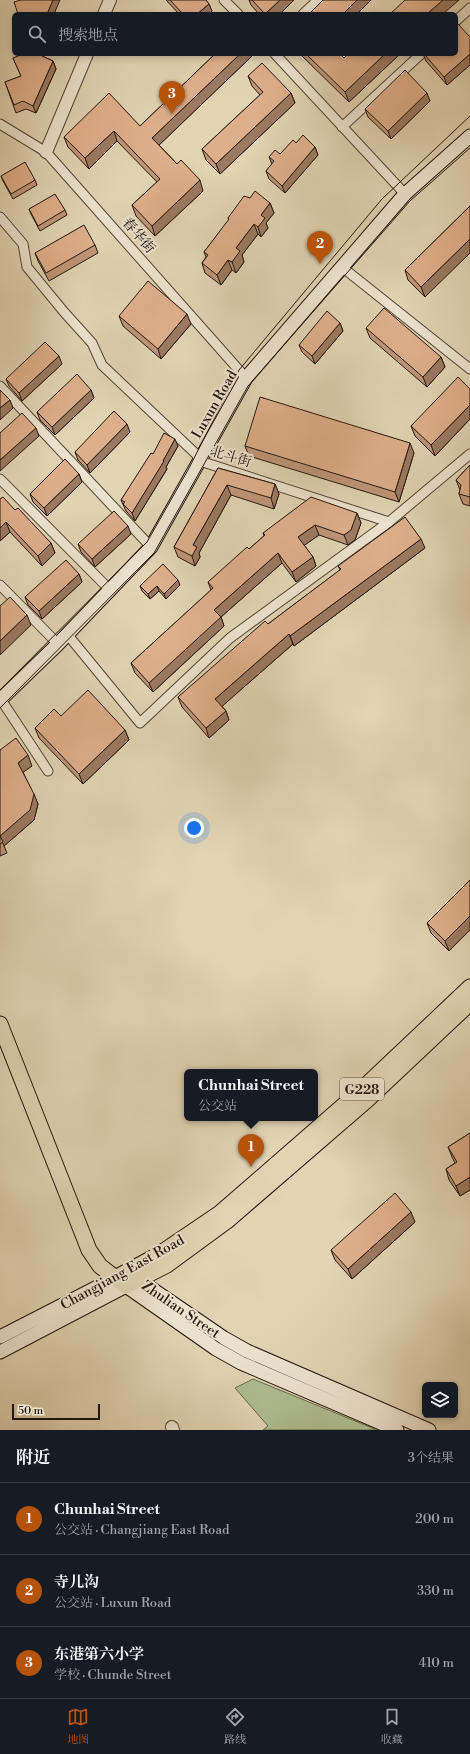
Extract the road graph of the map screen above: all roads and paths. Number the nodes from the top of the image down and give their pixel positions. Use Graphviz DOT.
graph roads {
  1 [pos="110,0"];
  2 [pos="224,0"];
  3 [pos="318,0"];
  4 [pos="470,8"];
  5 [pos="105,12"];
  6 [pos="236,12"];
  7 [pos="305,12"];
  8 [pos="458,19"];
  9 [pos="86,56"];
  10 [pos="277,56"];
  11 [pos="419,56"];
  12 [pos="0,124"];
  13 [pos="342,127"];
  14 [pos="470,136"];
  15 [pos="46,152"];
  16 [pos="405,194"];
  17 [pos="0,217"];
  18 [pos="342,267"];
  19 [pos="470,369"];
  20 [pos="246,378"];
  21 [pos="0,386"];
  22 [pos="470,454"];
  23 [pos="200,461"];
  24 [pos="0,479"];
  25 [pos="389,522"];
  26 [pos="151,547"];
  27 [pos="0,585"];
  28 [pos="110,590"];
  29 [pos="67,634"];
  30 [pos="58,644"];
  31 [pos="0,699"];
  32 [pos="48,771"];
  33 [pos="470,987"];
  34 [pos="470,1003"];
  35 [pos="0,1024"];
  36 [pos="127,1281"];
  37 [pos="0,1337"];
  38 [pos="0,1352"];
  39 [pos="397,1430"];
  40 [pos="429,1430"];
  1 -- 5 [label="street"];
  2 -- 6 [label="street"];
  3 -- 7 [label="street"];
  4 -- 8 [label="street"];
  9 -- 15 [label="street"];
  10 -- 13 [label="street"];
  11 -- 13 [label="street"];
  12 -- 15 [label="street, 春华街"];
  13 -- 16 [label="street"];
  14 -- 16 [label="main road, Luxun Road"];
  15 -- 20 [label="street, 春华街"];
  16 -- 18 [label="main road, Luxun Road"];
  17 -- 23 [label="street, 北斗街"];
  18 -- 19 [label="street"];
  18 -- 20 [label="main road, Luxun Road"];
  20 -- 23 [label="main road, Luxun Road"];
  21 -- 26 [label="street"];
  22 -- 25 [label="street"];
  23 -- 25 [label="street, 北斗街"];
  23 -- 26 [label="main road, Luxun Road"];
  24 -- 28 [label="street"];
  25 -- 29 [label="street"];
  26 -- 28 [label="main road, Luxun Road"];
  27 -- 30 [label="street"];
  28 -- 29 [label="main road, Luxun Road"];
  29 -- 30 [label="main road, Luxun Road"];
  30 -- 31 [label="main road, Luxun Road"];
  31 -- 32 [label="street"];
  33 -- 36 [label="highway, Changjiang East Road / G228"];
  34 -- 36 [label="highway, Changjiang East Road / G228"];
  35 -- 36 [label="highway"];
  36 -- 37 [label="main road, Changjiang East Road"];
  36 -- 38 [label="main road, Changjiang East Road"];
  36 -- 39 [label="main road, Zhulian Street"];
  36 -- 40 [label="main road, Zhulian Street"];
}
